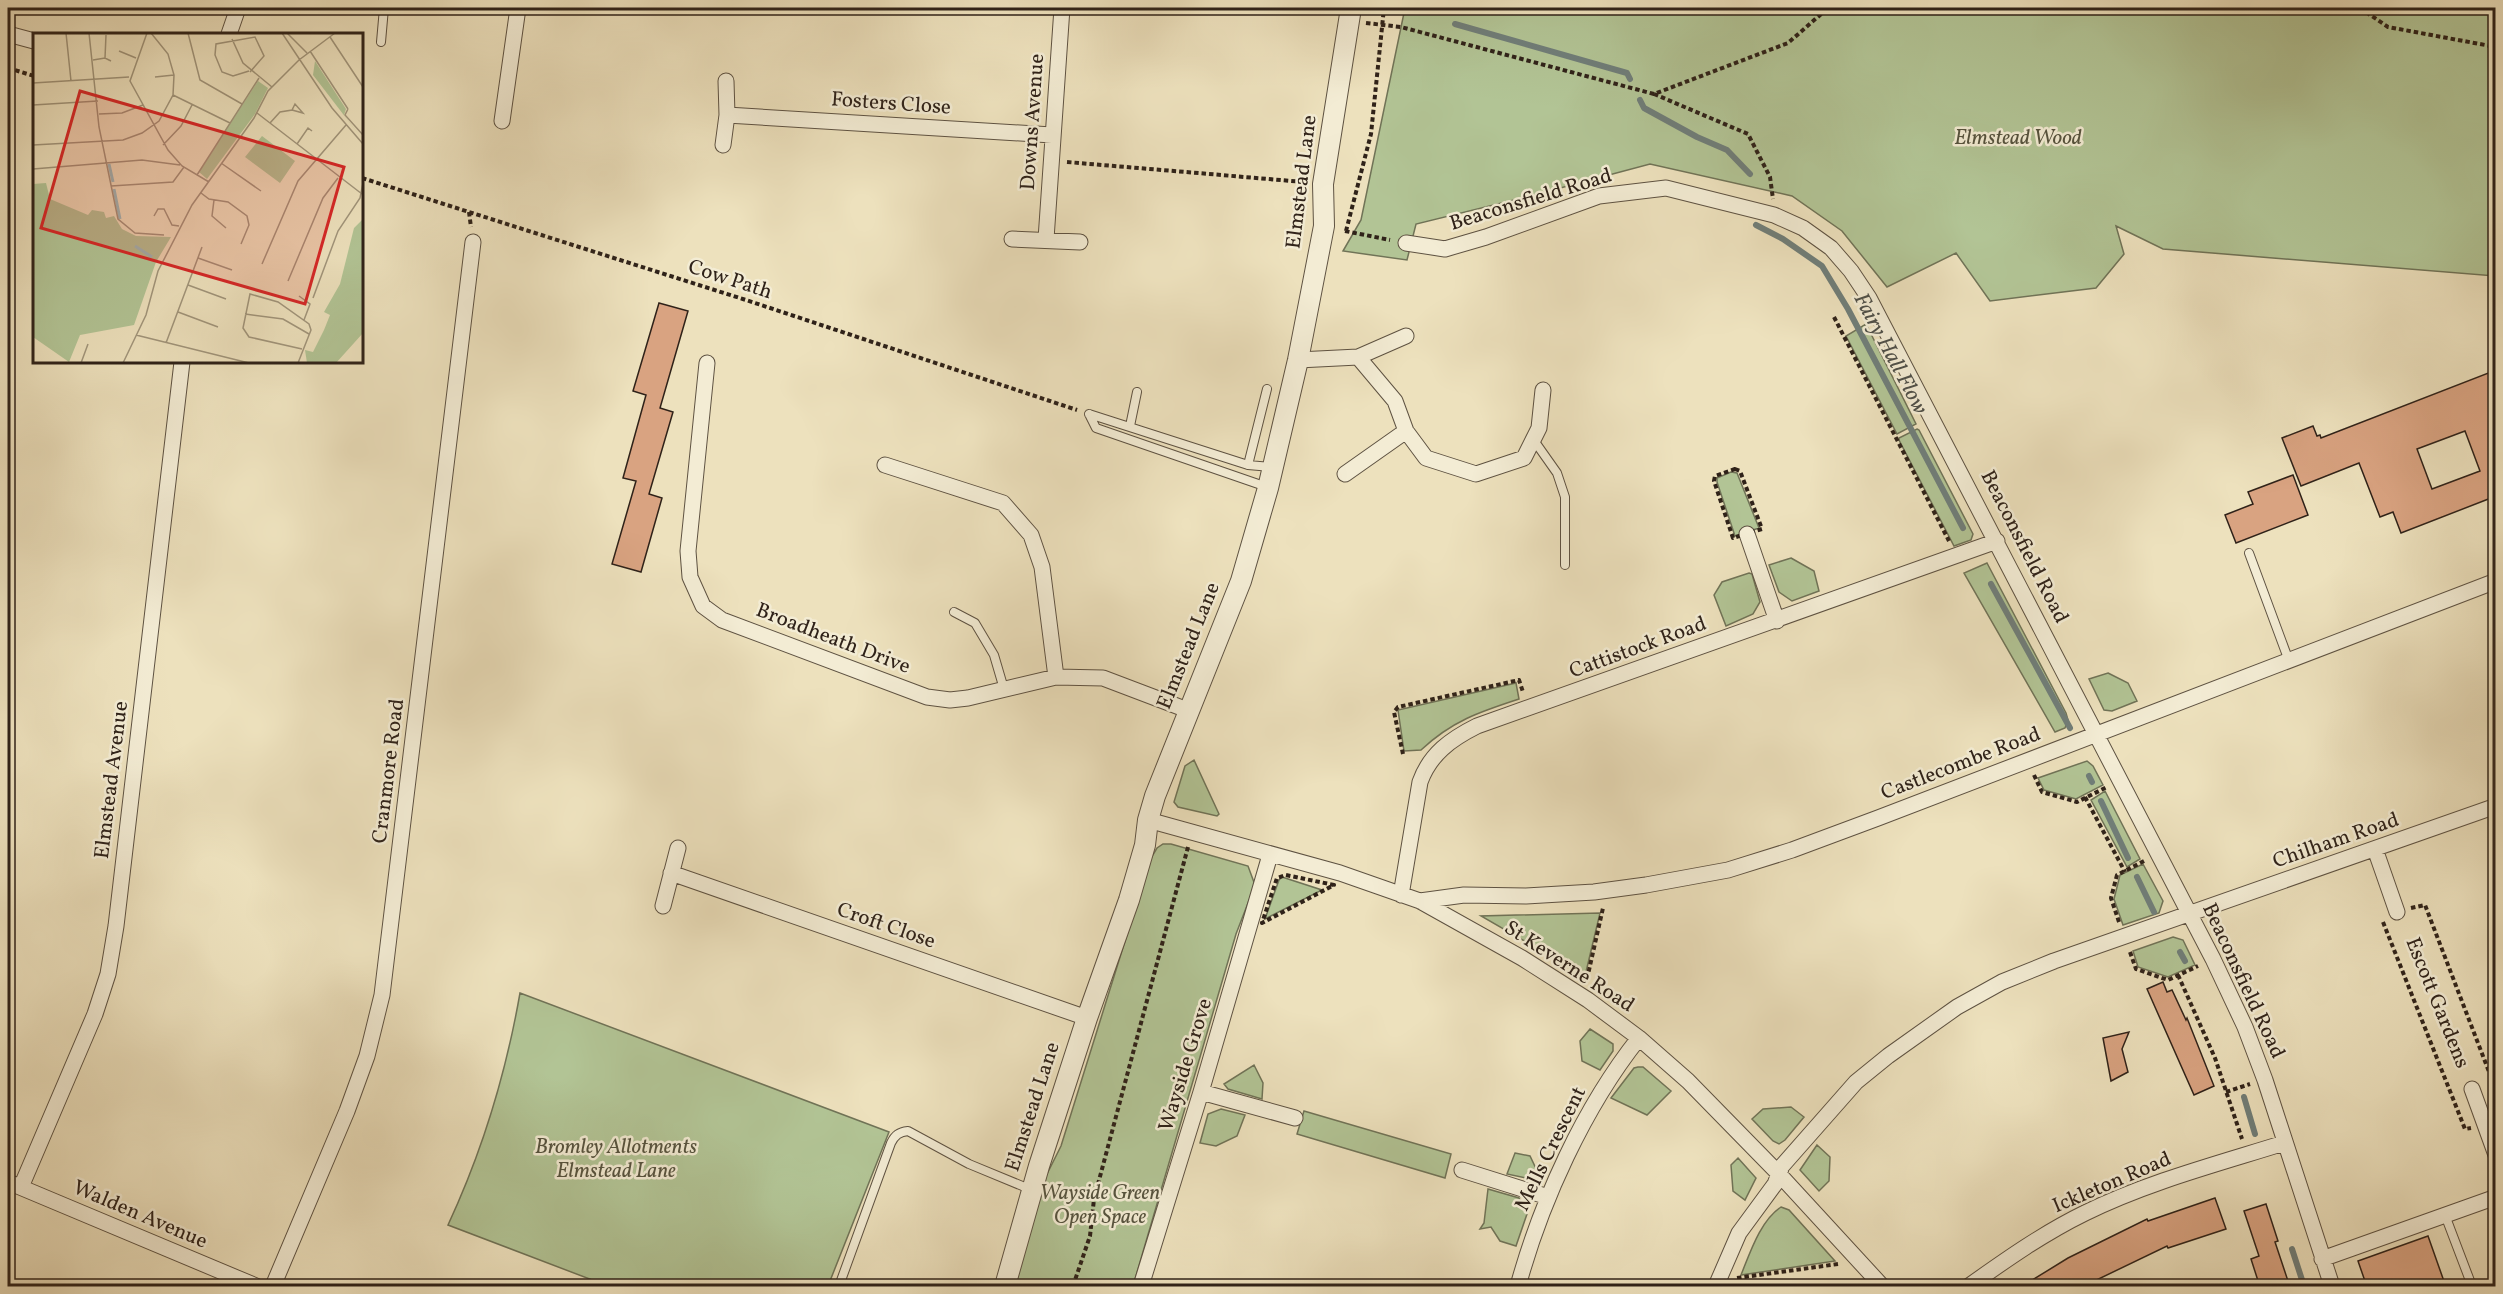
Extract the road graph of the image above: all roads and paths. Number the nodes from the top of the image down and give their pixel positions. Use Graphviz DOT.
graph roads {
  1 [pos="238,8"];
  2 [pos="384,8"];
  3 [pos="518,8"];
  4 [pos="1062,8"];
  5 [pos="1351,8"];
  6 [pos="1384,8"];
  7 [pos="1828,8"];
  8 [pos="2360,8"];
  9 [pos="1382,24"];
  10 [pos="229,33"];
  11 [pos="8,34"];
  12 [pos="33,41"];
  13 [pos="381,42"];
  14 [pos="2496,47"];
  15 [pos="8,68"];
  16 [pos="33,76"];
  17 [pos="726,81"];
  18 [pos="1654,94"];
  19 [pos="727,115"];
  20 [pos="502,121"];
  21 [pos="1052,135"];
  22 [pos="723,145"];
  23 [pos="1051,160"];
  24 [pos="363,178"];
  25 [pos="1323,184"];
  26 [pos="1774,215"];
  27 [pos="1011,238"];
  28 [pos="1046,239"];
  29 [pos="473,242"];
  30 [pos="1080,242"];
  31 [pos="1406,243"];
  32 [pos="1834,316"];
  33 [pos="1406,336"];
  34 [pos="1358,357"];
  35 [pos="1298,360"];
  36 [pos="182,363"];
  37 [pos="707,363"];
  38 [pos="1267,389"];
  39 [pos="1543,390"];
  40 [pos="1137,392"];
  41 [pos="1089,414"];
  42 [pos="1130,426"];
  43 [pos="1406,431"];
  44 [pos="1533,440"];
  45 [pos="885,465"];
  46 [pos="1248,465"];
  47 [pos="1273,468"];
  48 [pos="1345,474"];
  49 [pos="1268,488"];
  50 [pos="1747,534"];
  51 [pos="1997,541"];
  52 [pos="1953,550"];
  53 [pos="2249,553"];
  54 [pos="1565,565"];
  55 [pos="2496,581"];
  56 [pos="954,612"];
  57 [pos="1777,621"];
  58 [pos="2289,661"];
  59 [pos="1056,677"];
  60 [pos="1004,689"];
  61 [pos="1525,699"];
  62 [pos="1190,711"];
  63 [pos="2098,735"];
  64 [pos="1403,754"];
  65 [pos="2033,772"];
  66 [pos="2108,786"];
  67 [pos="2085,797"];
  68 [pos="2496,806"];
  69 [pos="1148,820"];
  70 [pos="1192,832"];
  71 [pos="678,848"];
  72 [pos="2375,849"];
  73 [pos="1270,855"];
  74 [pos="2146,860"];
  75 [pos="2125,872"];
  76 [pos="671,873"];
  77 [pos="1334,885"];
  78 [pos="1401,895"];
  79 [pos="1420,902"];
  80 [pos="663,906"];
  81 [pos="1604,907"];
  82 [pos="2397,912"];
  83 [pos="2190,914"];
  84 [pos="2124,933"];
  85 [pos="2202,964"];
  86 [pos="2178,975"];
  87 [pos="1586,985"];
  88 [pos="1087,1018"];
  89 [pos="1639,1038"];
  90 [pos="2254,1083"];
  91 [pos="2472,1089"];
  92 [pos="2496,1090"];
  93 [pos="1201,1092"];
  94 [pos="2226,1092"];
  95 [pos="1295,1118"];
  96 [pos="2485,1124"];
  97 [pos="2284,1143"];
  98 [pos="2244,1146"];
  99 [pos="2496,1155"];
  100 [pos="1462,1170"];
  101 [pos="1779,1174"];
  102 [pos="14,1185"];
  103 [pos="1032,1190"];
  104 [pos="1548,1197"];
  105 [pos="2496,1197"];
  106 [pos="2445,1215"];
  107 [pos="2322,1259"];
  108 [pos="1845,1263"];
  109 [pos="1737,1278"];
  110 [pos="256,1287"];
  111 [pos="273,1287"];
  112 [pos="839,1287"];
  113 [pos="1005,1287"];
  114 [pos="1072,1287"];
  115 [pos="1141,1287"];
  116 [pos="1518,1287"];
  117 [pos="1716,1287"];
  118 [pos="1882,1287"];
  119 [pos="1969,1287"];
  120 [pos="2332,1287"];
  121 [pos="2472,1287"];
  1 -- 10 [label="street"];
  2 -- 13 [label="lane"];
  3 -- 20 [label="street"];
  4 -- 21 [label="street, Downs Avenue"];
  5 -- 25 [label="street, Elmstead Lane"];
  6 -- 9 [label="path"];
  7 -- 18 [label="path"];
  8 -- 14 [label="path"];
  9 -- 18 [label="path"];
  9 -- 31 [label="path"];
  11 -- 12 [label="street"];
  15 -- 16 [label="path"];
  17 -- 19 [label="street"];
  18 -- 26 [label="path"];
  19 -- 21 [label="street, Fosters Close"];
  19 -- 22 [label="street"];
  21 -- 23 [label="street, Downs Avenue"];
  23 -- 25 [label="path"];
  23 -- 28 [label="street, Downs Avenue"];
  24 -- 41 [label="path, Cow Path"];
  25 -- 35 [label="street, Elmstead Lane"];
  26 -- 31 [label="street, Beaconsfield Road"];
  26 -- 51 [label="street, Beaconsfield Road"];
  27 -- 28 [label="street"];
  28 -- 30 [label="street"];
  29 -- 111 [label="street, Cranmore Road"];
  32 -- 52 [label="path"];
  33 -- 34 [label="street"];
  34 -- 35 [label="street"];
  34 -- 43 [label="street"];
  35 -- 47 [label="street, Elmstead Lane"];
  36 -- 102 [label="street, Elmstead Avenue"];
  37 -- 60 [label="street, Broadheath Drive"];
  38 -- 46 [label="lane"];
  39 -- 44 [label="street"];
  40 -- 42 [label="lane"];
  41 -- 42 [label="lane"];
  41 -- 49 [label="lane"];
  42 -- 46 [label="lane"];
  43 -- 44 [label="street"];
  43 -- 48 [label="street"];
  44 -- 54 [label="lane"];
  45 -- 59 [label="street"];
  46 -- 47 [label="lane"];
  47 -- 49 [label="street, Elmstead Lane"];
  49 -- 62 [label="street, Elmstead Lane"];
  50 -- 50 [label="path"];
  50 -- 57 [label="street"];
  51 -- 57 [label="street, Cattistock Road"];
  51 -- 63 [label="street, Beaconsfield Road"];
  53 -- 58 [label="lane"];
  55 -- 58 [label="street, Castlecombe Road"];
  56 -- 60 [label="lane"];
  57 -- 78 [label="street, Cattistock Road"];
  58 -- 63 [label="street, Castlecombe Road"];
  59 -- 60 [label="street, Broadheath Drive"];
  59 -- 62 [label="street, Broadheath Drive"];
  61 -- 64 [label="path"];
  62 -- 69 [label="street, Elmstead Lane"];
  63 -- 79 [label="street, Castlecombe Road"];
  63 -- 83 [label="street, Beaconsfield Road"];
  65 -- 67 [label="path"];
  66 -- 67 [label="path"];
  67 -- 75 [label="path"];
  68 -- 72 [label="street, Chilham Road"];
  69 -- 70 [label="street, St Keverne Road"];
  69 -- 88 [label="street, Elmstead Lane"];
  70 -- 73 [label="street, St Keverne Road"];
  70 -- 114 [label="path"];
  71 -- 76 [label="street"];
  72 -- 82 [label="street, Escott Gardens"];
  72 -- 83 [label="street, Chilham Road"];
  73 -- 78 [label="street, St Keverne Road"];
  73 -- 93 [label="street, Wayside Grove"];
  74 -- 75 [label="path"];
  75 -- 84 [label="path"];
  76 -- 80 [label="street"];
  76 -- 88 [label="street, Croft Close"];
  77 -- 77 [label="path"];
  78 -- 79 [label="street, St Keverne Road"];
  79 -- 89 [label="street, St Keverne Road"];
  81 -- 87 [label="path"];
  82 -- 92 [label="path, Escott Gardens"];
  82 -- 96 [label="path, Escott Gardens"];
  83 -- 84 [label="street, Chilham Road"];
  83 -- 97 [label="street, Beaconsfield Road"];
  84 -- 86 [label="path"];
  84 -- 101 [label="street, Chilham Road"];
  85 -- 86 [label="path"];
  86 -- 94 [label="path"];
  88 -- 103 [label="street, Elmstead Lane"];
  89 -- 101 [label="street, St Keverne Road"];
  89 -- 104 [label="street, Mells Crescent"];
  90 -- 94 [label="path"];
  91 -- 96 [label="street, Escott Gardens"];
  93 -- 95 [label="street"];
  93 -- 115 [label="street, Wayside Grove"];
  94 -- 98 [label="path"];
  96 -- 99 [label="street, Escott Gardens"];
  97 -- 107 [label="street, Beaconsfield Road"];
  97 -- 119 [label="street, Ickleton Road"];
  100 -- 104 [label="street"];
  101 -- 117 [label="street, Chilham Road"];
  101 -- 118 [label="street, St Keverne Road"];
  102 -- 110 [label="street, Walden Avenue"];
  103 -- 112 [label="lane"];
  103 -- 113 [label="street, Elmstead Lane"];
  104 -- 116 [label="street, Mells Crescent"];
  105 -- 106 [label="street"];
  106 -- 107 [label="street"];
  106 -- 121 [label="lane"];
  107 -- 120 [label="street, Beaconsfield Road"];
  108 -- 109 [label="path"];
}
